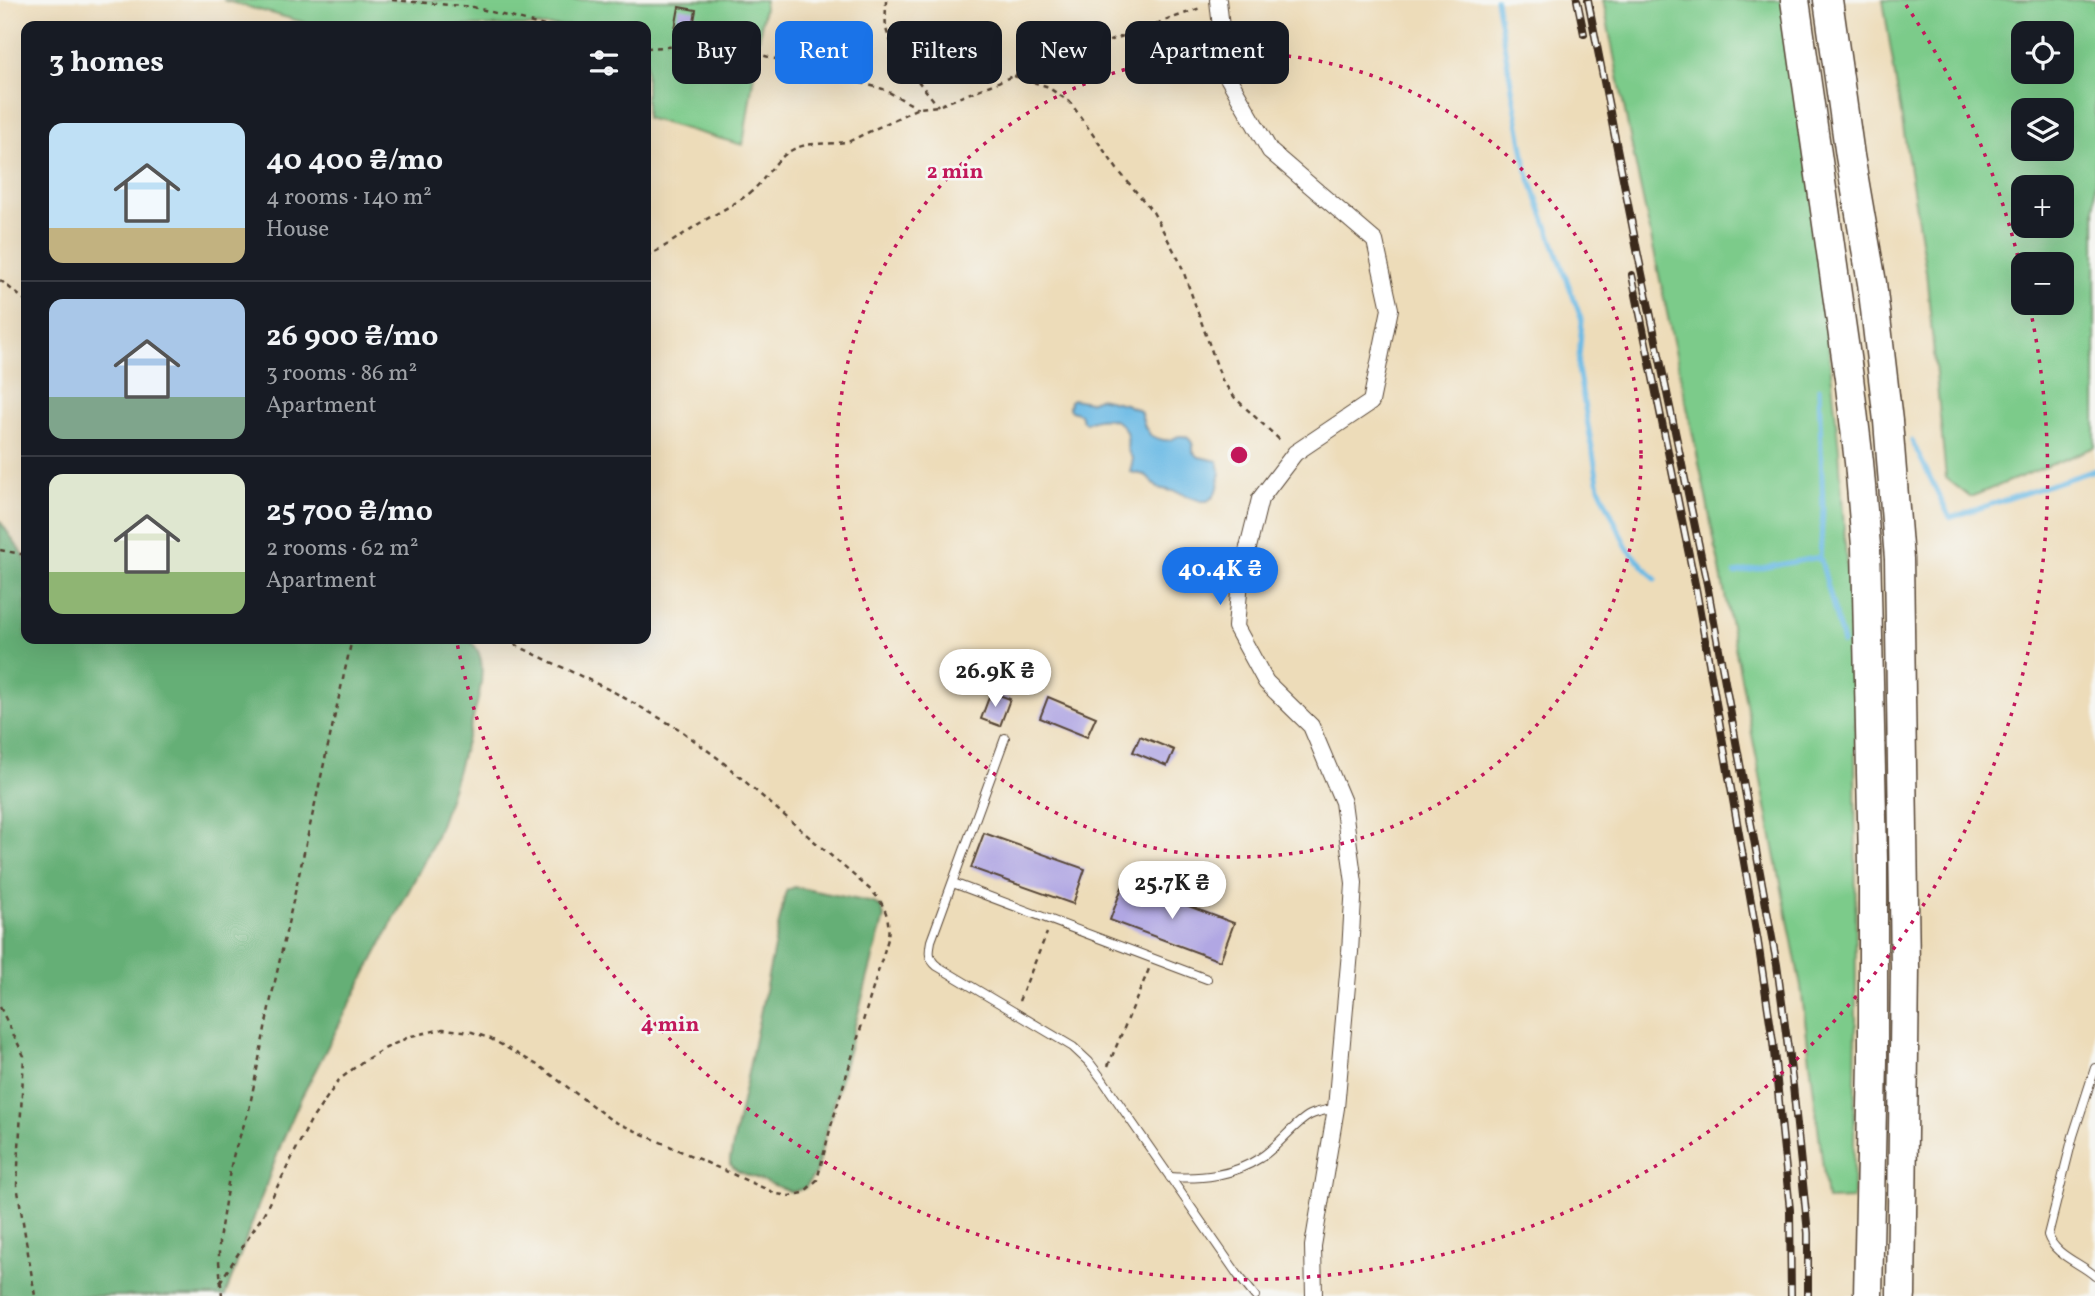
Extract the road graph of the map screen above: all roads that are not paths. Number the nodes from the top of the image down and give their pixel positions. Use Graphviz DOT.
graph roads {
  1 [pos="1795,0"];
  2 [pos="1828,0"];
  3 [pos="1218,1"];
  4 [pos="1004,738"];
  5 [pos="953,883"];
  6 [pos="1207,979"];
  7 [pos="2095,1068"];
  8 [pos="1336,1108"];
  9 [pos="1170,1177"];
  10 [pos="2095,1276"];
  11 [pos="1255,1296"];
  12 [pos="1314,1296"];
  13 [pos="1868,1296"];
  14 [pos="1901,1296"];
  1 -- 13 [label="highway"];
  2 -- 14 [label="highway"];
  3 -- 8 [label="street"];
  4 -- 5 [label="lane"];
  5 -- 6 [label="lane"];
  5 -- 9 [label="lane"];
  7 -- 10 [label="lane"];
  8 -- 9 [label="lane"];
  8 -- 12 [label="street"];
  9 -- 11 [label="lane"];
}
